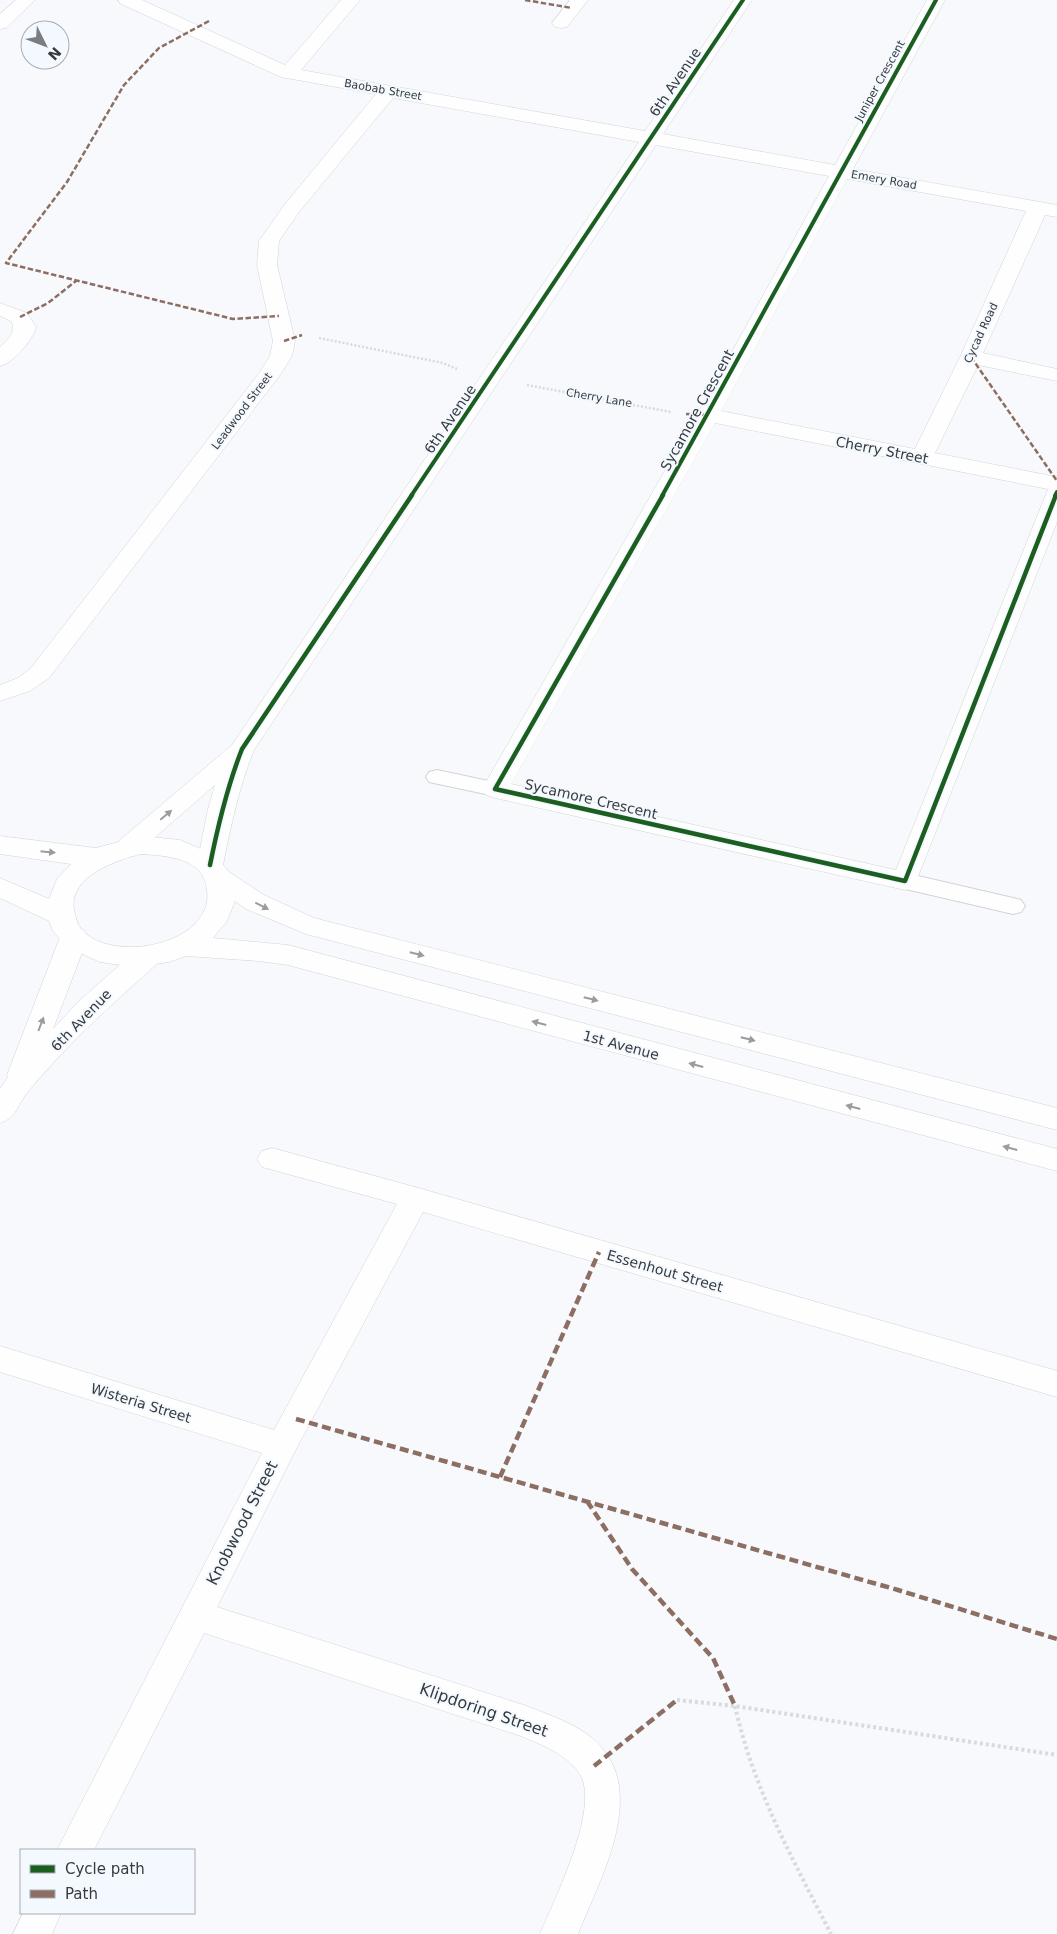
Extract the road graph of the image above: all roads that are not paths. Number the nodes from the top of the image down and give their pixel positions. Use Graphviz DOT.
graph roads {
  1 [pos="26,0"];
  2 [pos="127,0"];
  3 [pos="351,0"];
  4 [pos="579,0"];
  5 [pos="743,0"];
  6 [pos="936,0"];
  7 [pos="561,23"];
  8 [pos="0,24"];
  9 [pos="288,73"];
  10 [pos="388,92"];
  11 [pos="651,138"];
  12 [pos="841,172"];
  13 [pos="1048,210"];
  14 [pos="0,309"];
  15 [pos="971,358"];
  16 [pos="0,360"];
  17 [pos="1057,375"];
  18 [pos="708,415"];
  19 [pos="922,457"];
  20 [pos="1057,484"];
  21 [pos="1057,492"];
  22 [pos="0,693"];
  23 [pos="242,749"];
  24 [pos="437,777"];
  25 [pos="495,789"];
  26 [pos="0,845"];
  27 [pos="129,846"];
  28 [pos="96,857"];
  29 [pos="216,872"];
  30 [pos="905,882"];
  31 [pos="0,887"];
  32 [pos="1013,906"];
  33 [pos="67,926"];
  34 [pos="183,946"];
  35 [pos="148,956"];
  36 [pos="17,1086"];
  37 [pos="0,1112"];
  38 [pos="1057,1119"];
  39 [pos="272,1159"];
  40 [pos="1057,1160"];
  41 [pos="415,1198"];
  42 [pos="0,1359"];
  43 [pos="1057,1384"];
  44 [pos="282,1446"];
  45 [pos="195,1615"];
  46 [pos="76,1849"];
  47 [pos="42,1914"];
  48 [pos="32,1934"];
  49 [pos="559,1934"];
  1 -- 8 [label="street"];
  2 -- 9 [label="street, Baobab Street"];
  3 -- 9 [label="street"];
  4 -- 7 [label="street"];
  5 -- 11 [label="street, 6th Avenue"];
  6 -- 12 [label="street, Juniper Crescent"];
  9 -- 10 [label="street, Baobab Street"];
  10 -- 11 [label="street, Baobab Street"];
  10 -- 22 [label="street, Leadwood Street"];
  11 -- 12 [label="street, Emery Road"];
  11 -- 23 [label="street, 6th Avenue"];
  12 -- 13 [label="street, Emery Road"];
  12 -- 18 [label="street, Sycamore Crescent"];
  13 -- 15 [label="street, Cycad Road"];
  14 -- 16 [label="street"];
  15 -- 17 [label="street"];
  15 -- 19 [label="street, Cycad Road"];
  18 -- 19 [label="street, Cherry Street"];
  18 -- 25 [label="street, Sycamore Crescent"];
  19 -- 20 [label="street, Cherry Street"];
  21 -- 30 [label="street"];
  27 -- 23 [label="street, 6th Avenue, one-way"];
  23 -- 29 [label="street, 6th Avenue"];
  24 -- 25 [label="lane"];
  25 -- 30 [label="street, Sycamore Crescent"];
  26 -- 28 [label="street, one-way"];
  27 -- 28 [label="street"];
  27 -- 29 [label="street"];
  28 -- 33 [label="street"];
  29 -- 34 [label="street"];
  29 -- 38 [label="street, one-way"];
  30 -- 32 [label="lane"];
  31 -- 33 [label="street"];
  33 -- 35 [label="street"];
  36 -- 33 [label="street, 6th Avenue, one-way"];
  34 -- 35 [label="street"];
  40 -- 34 [label="street, 1st Avenue, one-way"];
  35 -- 36 [label="street, 6th Avenue"];
  36 -- 37 [label="street, 6th Avenue"];
  39 -- 41 [label="street, Essenhout Street"];
  41 -- 43 [label="street, Essenhout Street"];
  41 -- 44 [label="street, Knobwood Street"];
  42 -- 44 [label="street, Wisteria Street"];
  44 -- 45 [label="street, Knobwood Street"];
  45 -- 46 [label="street, Knobwood Street"];
  45 -- 49 [label="street, Klipdoring Street"];
  47 -- 48 [label="street"];
}
